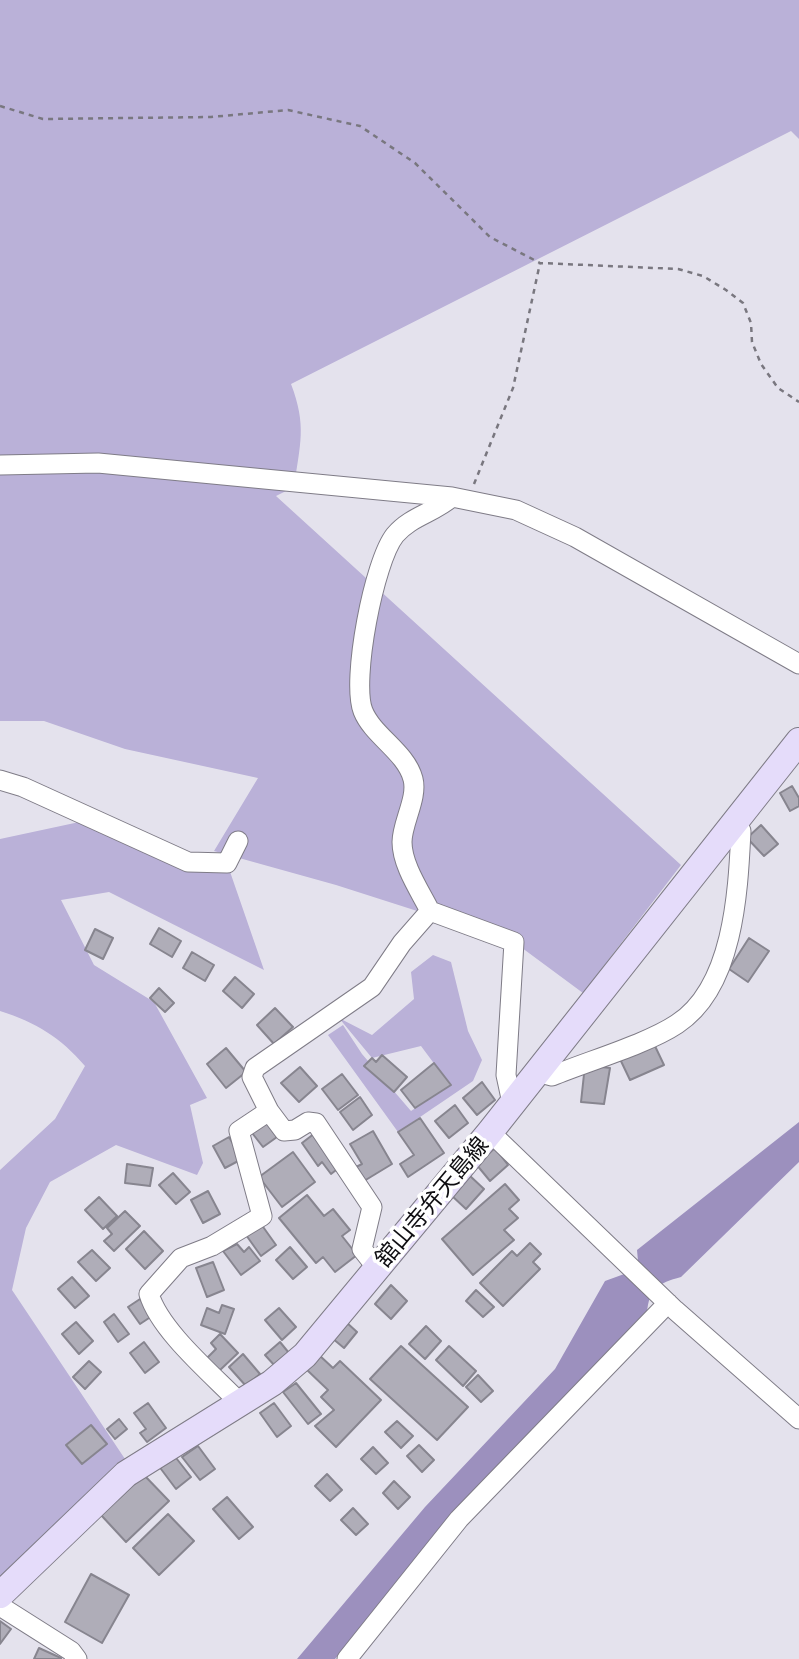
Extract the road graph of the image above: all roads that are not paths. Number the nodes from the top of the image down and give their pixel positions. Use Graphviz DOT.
graph roads {
  1 [pos="0,465"];
  2 [pos="460,498"];
  3 [pos="799,664"];
  4 [pos="799,741"];
  5 [pos="0,780"];
  6 [pos="735,821"];
  7 [pos="238,841"];
  8 [pos="430,911"];
  9 [pos="537,1072"];
  10 [pos="512,1103"];
  11 [pos="269,1111"];
  12 [pos="490,1132"];
  13 [pos="377,1268"];
  14 [pos="662,1296"];
  15 [pos="240,1403"];
  16 [pos="799,1419"];
  17 [pos="0,1595"];
  18 [pos="0,1606"];
  19 [pos="77,1659"];
  20 [pos="346,1659"];
  1 -- 2 [label="street"];
  2 -- 3 [label="street"];
  2 -- 8 [label="street"];
  4 -- 6 [label="main road, 舘山寺弁天島線"];
  5 -- 7 [label="street"];
  6 -- 9 [label="main road, 舘山寺弁天島線"];
  6 -- 9 [label="street"];
  8 -- 10 [label="street"];
  8 -- 11 [label="street"];
  9 -- 10 [label="main road, 舘山寺弁天島線"];
  10 -- 12 [label="main road, 舘山寺弁天島線"];
  11 -- 13 [label="street"];
  11 -- 15 [label="street"];
  12 -- 13 [label="main road, 舘山寺弁天島線"];
  12 -- 14 [label="street"];
  13 -- 15 [label="main road, 舘山寺弁天島線"];
  14 -- 16 [label="street"];
  14 -- 20 [label="street"];
  15 -- 17 [label="main road, 舘山寺弁天島線"];
  18 -- 19 [label="street"];
}
